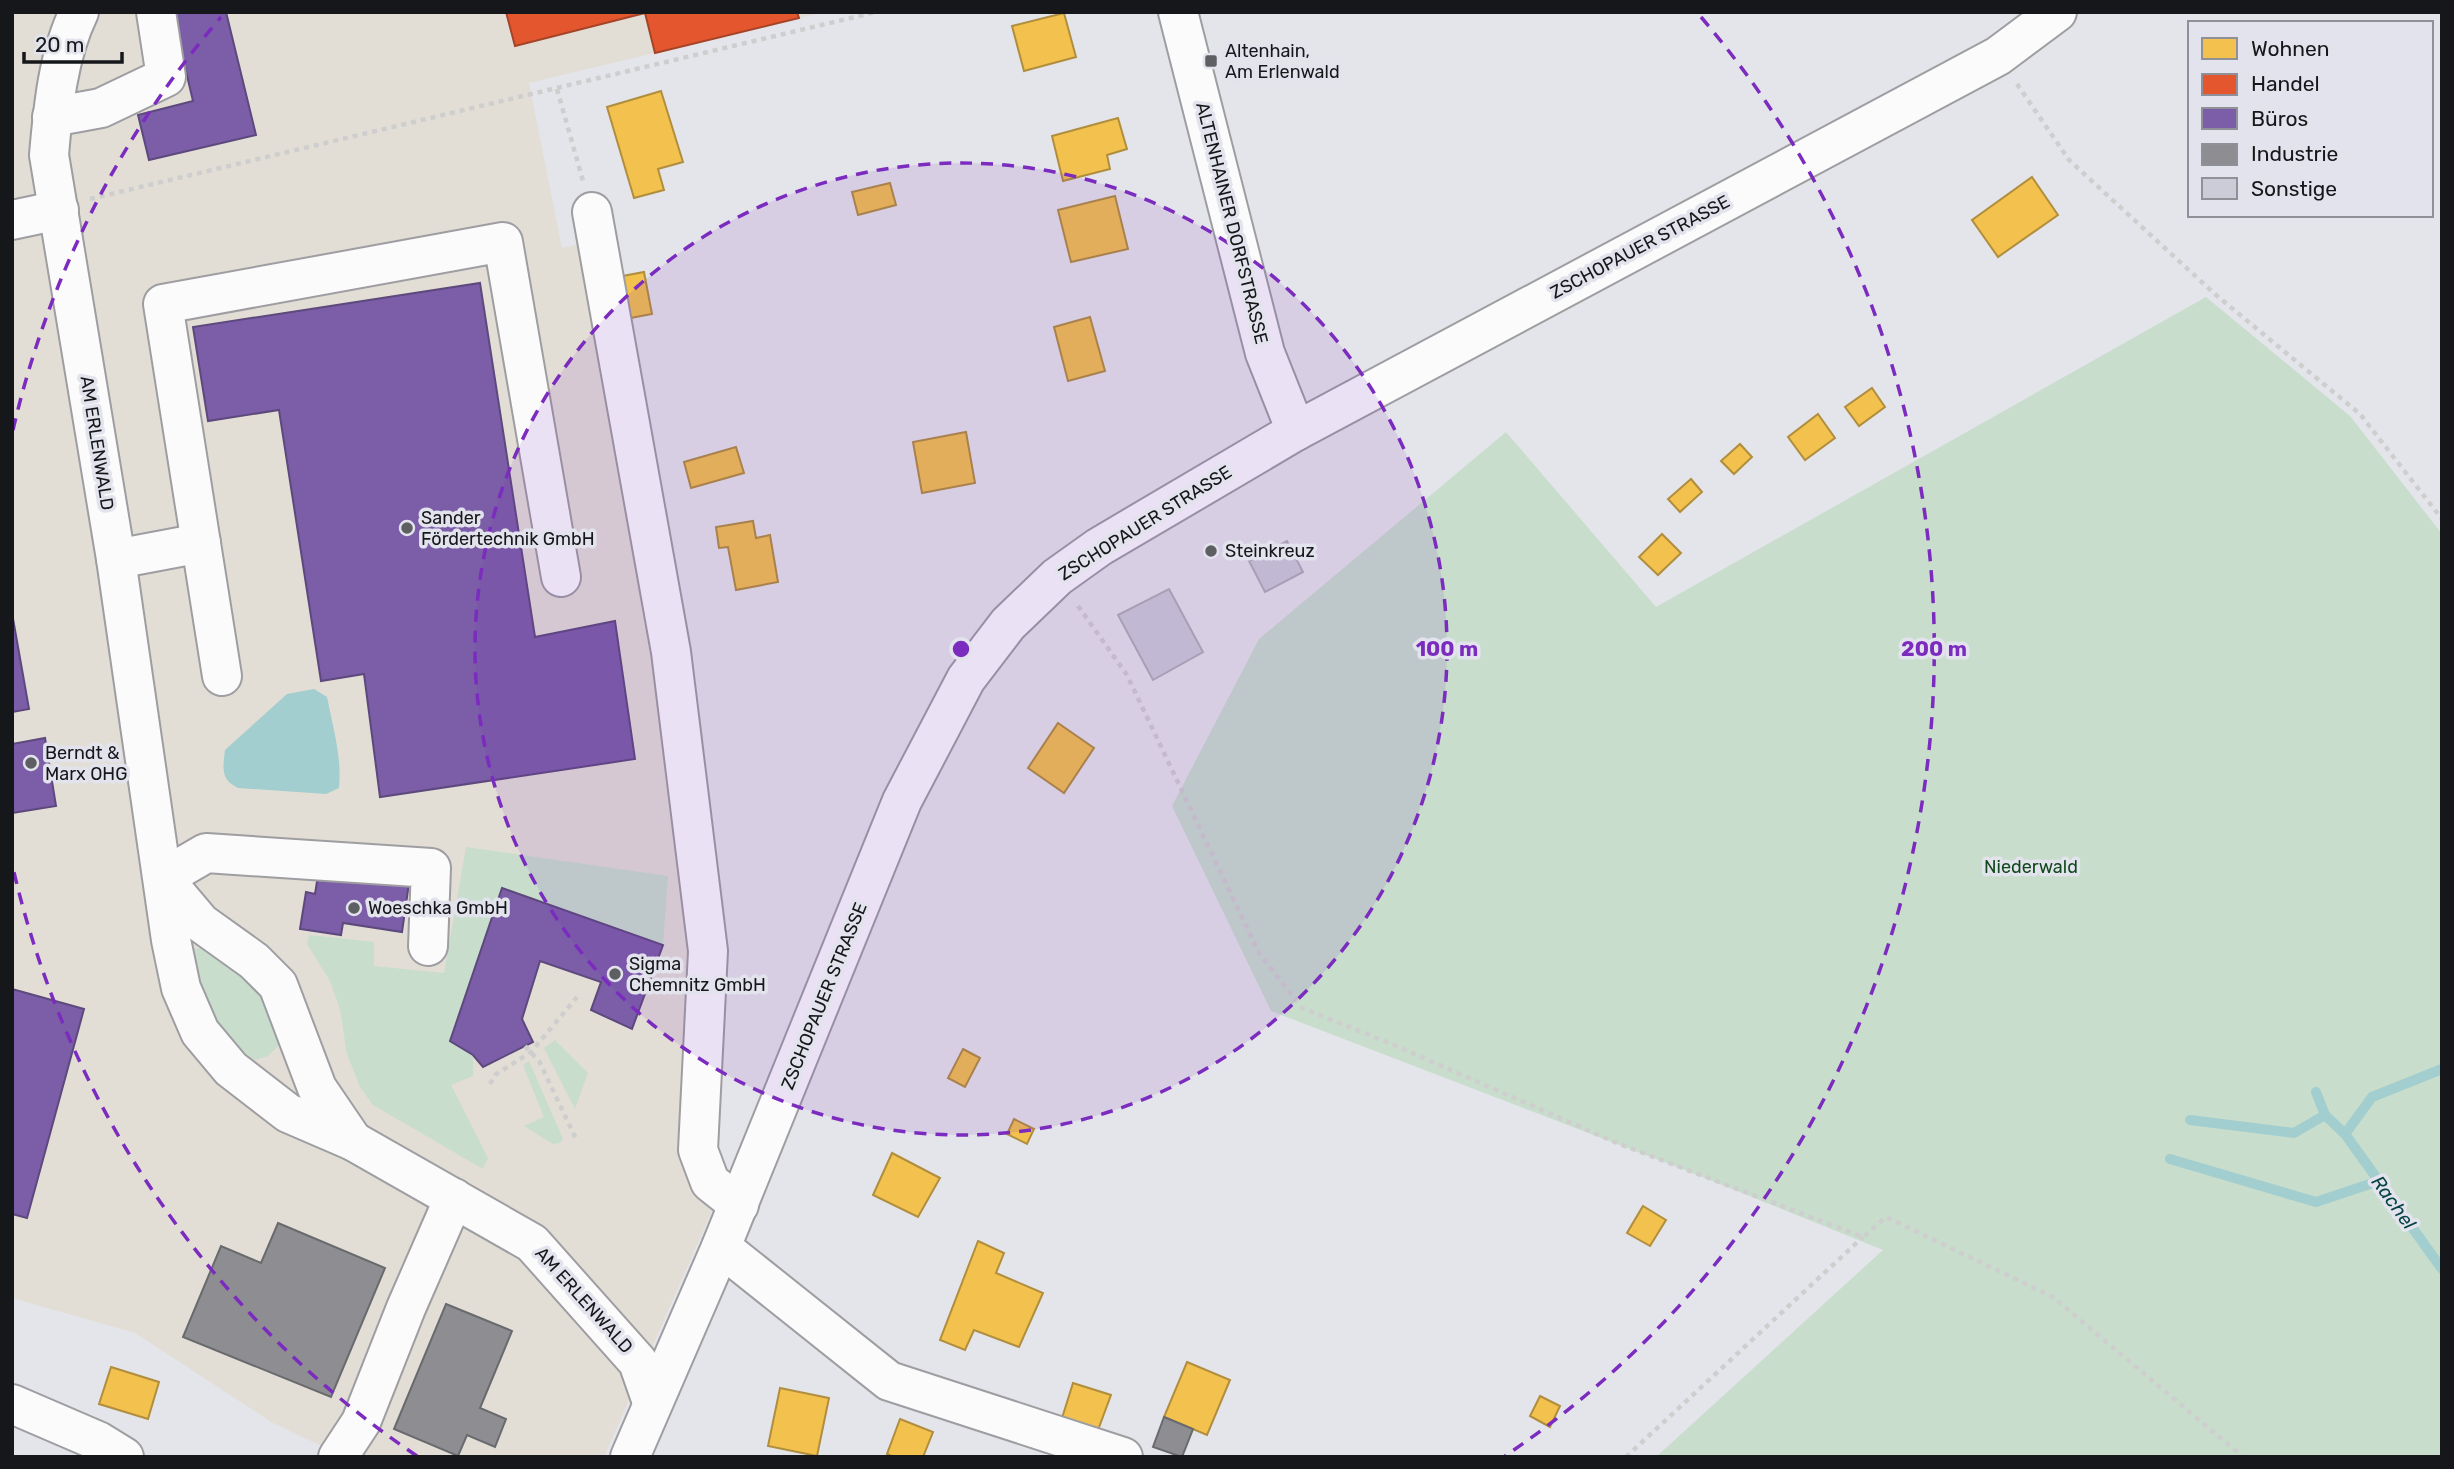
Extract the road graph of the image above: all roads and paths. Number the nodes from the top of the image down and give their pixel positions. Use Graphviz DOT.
graph roads {
  1 [pos="79,12"];
  2 [pos="156,12"];
  3 [pos="876,12"];
  4 [pos="1178,12"];
  5 [pos="2057,12"];
  6 [pos="1998,56"];
  7 [pos="557,89"];
  8 [pos="52,117"];
  9 [pos="59,208"];
  10 [pos="593,212"];
  11 [pos="12,220"];
  12 [pos="1296,431"];
  13 [pos="2442,519"];
  14 [pos="201,543"];
  15 [pos="116,559"];
  16 [pos="561,577"];
  17 [pos="1057,577"];
  18 [pos="222,676"];
  19 [pos="163,878"];
  20 [pos="428,946"];
  21 [pos="577,997"];
  22 [pos="293,1022"];
  23 [pos="525,1046"];
  24 [pos="531,1052"];
  25 [pos="231,1069"];
  26 [pos="490,1084"];
  27 [pos="354,1141"];
  28 [pos="577,1141"];
  29 [pos="454,1198"];
  30 [pos="739,1205"];
  31 [pos="1863,1237"];
  32 [pos="722,1247"];
  33 [pos="652,1402"];
  34 [pos="12,1404"];
  35 [pos="124,1457"];
  36 [pos="338,1457"];
  37 [pos="630,1457"];
  38 [pos="1123,1457"];
  39 [pos="1626,1457"];
  40 [pos="2243,1457"];
  1 -- 8 [label="street, AM ERLENWALD"];
  2 -- 8 [label="street"];
  3 -- 7 [label="path"];
  4 -- 12 [label="street, ALTENHAINER DORFSTRASSE"];
  5 -- 6 [label="street, ZSCHOPAUER STRASSE"];
  6 -- 12 [label="street, ZSCHOPAUER STRASSE"];
  6 -- 13 [label="path"];
  7 -- 9 [label="path"];
  7 -- 10 [label="path"];
  8 -- 9 [label="street, AM ERLENWALD"];
  9 -- 11 [label="street"];
  9 -- 15 [label="street, AM ERLENWALD"];
  10 -- 30 [label="street"];
  12 -- 17 [label="street, ZSCHOPAUER STRASSE"];
  14 -- 15 [label="street"];
  14 -- 16 [label="street"];
  14 -- 18 [label="street"];
  15 -- 19 [label="street, AM ERLENWALD"];
  17 -- 30 [label="street, ZSCHOPAUER STRASSE"];
  17 -- 31 [label="path"];
  19 -- 20 [label="street"];
  19 -- 22 [label="street, AM ERLENWALD"];
  19 -- 25 [label="street, AM ERLENWALD"];
  21 -- 24 [label="path"];
  22 -- 25 [label="street"];
  22 -- 27 [label="street, AM ERLENWALD"];
  23 -- 24 [label="path"];
  24 -- 26 [label="path"];
  24 -- 28 [label="path"];
  25 -- 27 [label="street, AM ERLENWALD"];
  27 -- 29 [label="street, AM ERLENWALD"];
  29 -- 33 [label="street, AM ERLENWALD"];
  29 -- 36 [label="street"];
  30 -- 32 [label="street, ZSCHOPAUER STRASSE"];
  31 -- 39 [label="path"];
  31 -- 40 [label="path"];
  32 -- 33 [label="street, ZSCHOPAUER STRASSE"];
  32 -- 38 [label="street"];
  33 -- 37 [label="street, ZSCHOPAUER STRASSE"];
  34 -- 35 [label="street"];
}
